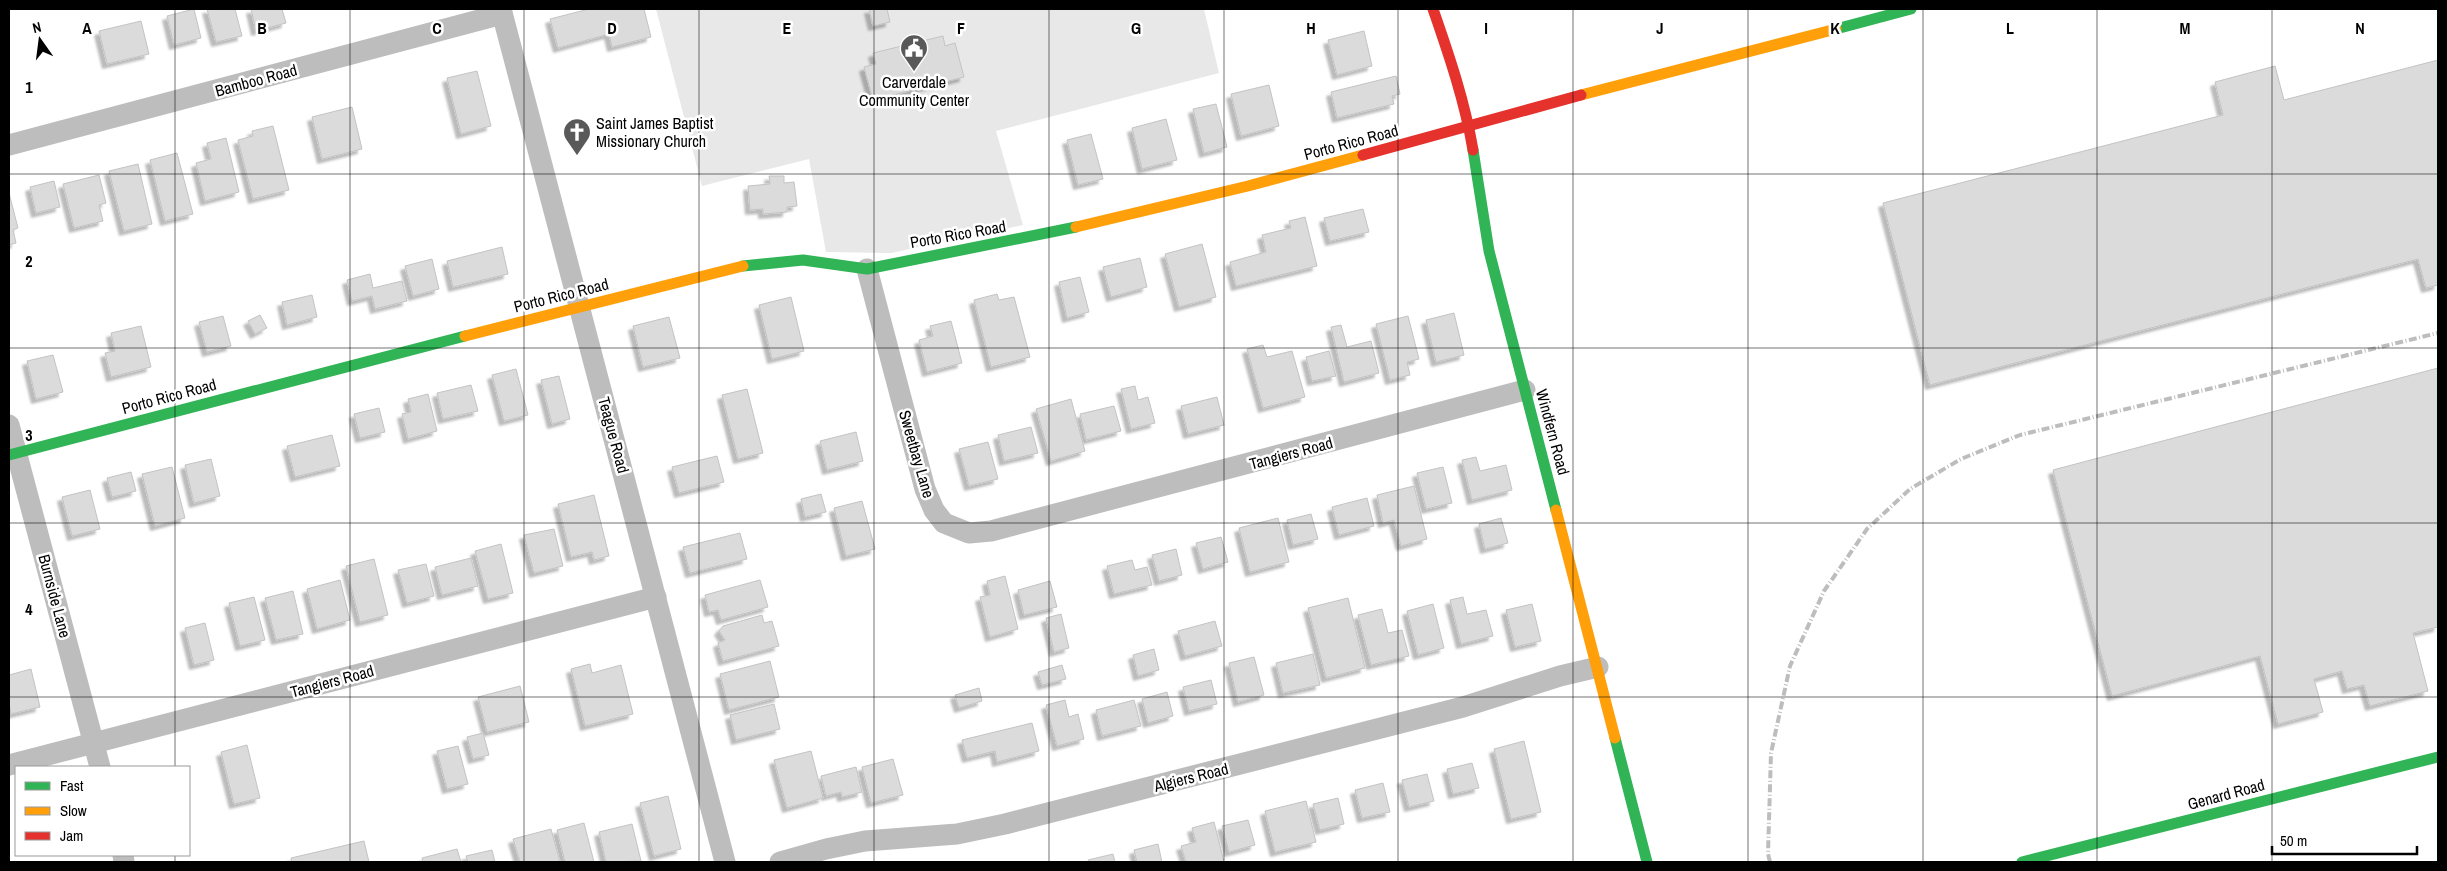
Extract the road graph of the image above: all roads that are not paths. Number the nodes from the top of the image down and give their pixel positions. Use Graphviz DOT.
graph roads {
  1 [pos="1433,9"];
  2 [pos="1911,9"];
  3 [pos="502,12"];
  4 [pos="1469,126"];
  5 [pos="9,145"];
  6 [pos="867,269"];
  7 [pos="581,307"];
  8 [pos="1525,390"];
  9 [pos="9,425"];
  10 [pos="12,454"];
  11 [pos="1056,515"];
  12 [pos="656,597"];
  13 [pos="1598,667"];
  14 [pos="94,743"];
  15 [pos="2438,757"];
  16 [pos="9,765"];
  17 [pos="100,766"];
  18 [pos="725,862"];
  19 [pos="780,862"];
  20 [pos="1647,862"];
  21 [pos="2022,862"];
  1 -- 4 [label="street, Windfern Road"];
  2 -- 4 [label="street, Porto Rico Road"];
  3 -- 5 [label="street, Bamboo Road"];
  3 -- 7 [label="street, Teague Road"];
  4 -- 6 [label="street, Porto Rico Road"];
  4 -- 8 [label="street, Windfern Road"];
  6 -- 7 [label="street, Porto Rico Road"];
  6 -- 11 [label="street, Sweetbay Lane"];
  7 -- 10 [label="street, Porto Rico Road"];
  7 -- 12 [label="street, Teague Road"];
  8 -- 11 [label="street, Tangiers Road"];
  8 -- 13 [label="street, Windfern Road"];
  9 -- 10 [label="street, Burnside Lane"];
  10 -- 14 [label="street, Burnside Lane"];
  12 -- 14 [label="street, Tangiers Road"];
  12 -- 18 [label="street, Teague Road"];
  13 -- 19 [label="street, Algiers Road"];
  13 -- 20 [label="street, Windfern Road"];
  14 -- 16 [label="street, Tangiers Road"];
  14 -- 17 [label="street, Burnside Lane"];
  15 -- 21 [label="street, Genard Road"];
}
